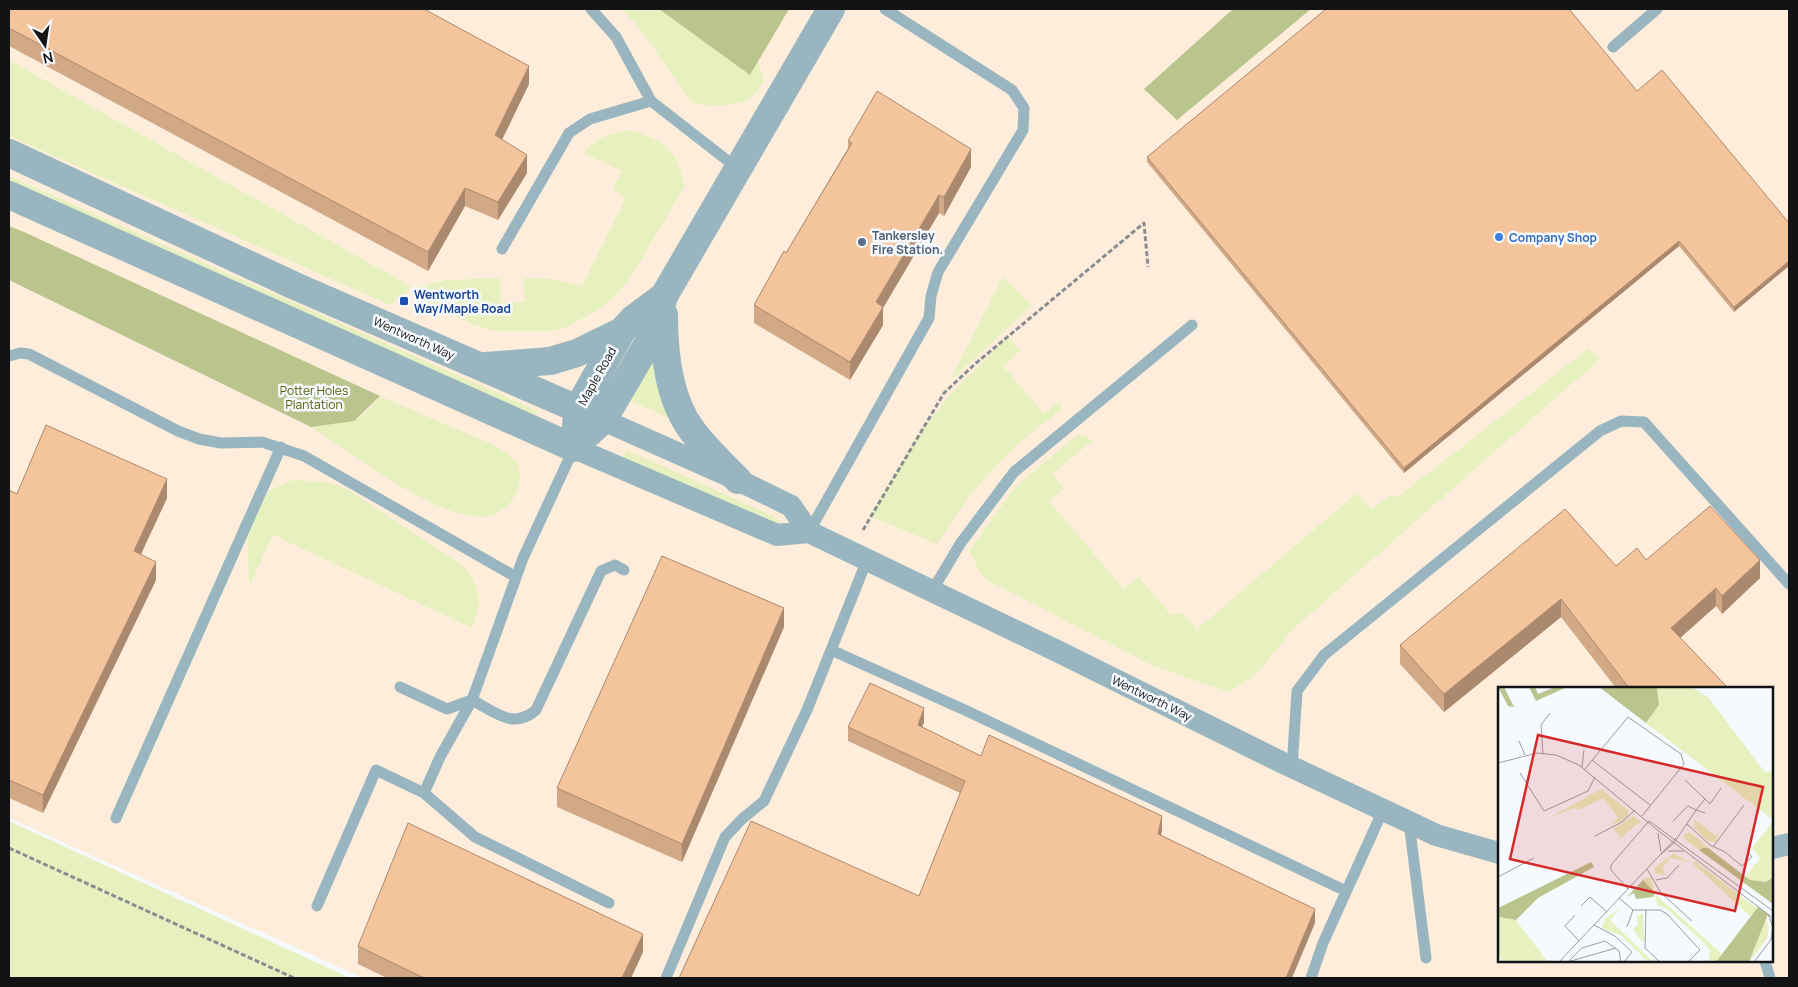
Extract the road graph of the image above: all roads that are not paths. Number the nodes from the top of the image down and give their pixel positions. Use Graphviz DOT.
graph roads {
  1 [pos="591,9"];
  2 [pos="831,9"];
  3 [pos="885,9"];
  4 [pos="1657,9"];
  5 [pos="1613,47"];
  6 [pos="650,101"];
  7 [pos="9,154"];
  8 [pos="737,168"];
  9 [pos="9,195"];
  10 [pos="502,249"];
  11 [pos="664,296"];
  12 [pos="1192,325"];
  13 [pos="622,331"];
  14 [pos="9,356"];
  15 [pos="476,366"];
  16 [pos="578,408"];
  17 [pos="603,420"];
  18 [pos="281,447"];
  19 [pos="574,448"];
  20 [pos="738,480"];
  21 [pos="809,532"];
  22 [pos="858,556"];
  23 [pos="624,570"];
  24 [pos="516,577"];
  25 [pos="1789,584"];
  26 [pos="932,591"];
  27 [pos="831,650"];
  28 [pos="400,687"];
  29 [pos="472,700"];
  30 [pos="1292,768"];
  31 [pos="424,793"];
  32 [pos="1382,810"];
  33 [pos="116,818"];
  34 [pos="1409,822"];
  35 [pos="1789,844"];
  36 [pos="1773,848"];
  37 [pos="1498,853"];
  38 [pos="1346,891"];
  39 [pos="610,903"];
  40 [pos="317,906"];
  41 [pos="1426,958"];
  42 [pos="1765,962"];
  43 [pos="666,978"];
  44 [pos="1311,978"];
  45 [pos="1770,978"];
  1 -- 6 [label="lane"];
  2 -- 8 [label="street, Maple Road"];
  3 -- 21 [label="lane"];
  4 -- 5 [label="lane"];
  6 -- 8 [label="lane"];
  6 -- 10 [label="lane"];
  7 -- 15 [label="street, Wentworth Way"];
  8 -- 11 [label="street, Maple Road"];
  9 -- 19 [label="street"];
  11 -- 13 [label="street, Maple Road"];
  11 -- 17 [label="street, Maple Road"];
  11 -- 20 [label="street"];
  12 -- 26 [label="lane"];
  13 -- 15 [label="street"];
  13 -- 16 [label="street, Maple Road"];
  14 -- 18 [label="lane"];
  15 -- 16 [label="street, Wentworth Way"];
  16 -- 17 [label="street, Wentworth Way"];
  16 -- 19 [label="street, Maple Road"];
  17 -- 19 [label="street, Maple Road"];
  17 -- 20 [label="street, Wentworth Way"];
  18 -- 24 [label="lane"];
  18 -- 33 [label="lane"];
  19 -- 21 [label="street"];
  19 -- 24 [label="lane"];
  20 -- 21 [label="street, Wentworth Way"];
  21 -- 22 [label="street, Wentworth Way"];
  22 -- 26 [label="street, Wentworth Way"];
  22 -- 27 [label="lane"];
  23 -- 29 [label="lane"];
  24 -- 29 [label="lane"];
  25 -- 30 [label="lane"];
  26 -- 30 [label="street, Wentworth Way"];
  27 -- 38 [label="lane"];
  27 -- 43 [label="lane"];
  28 -- 29 [label="lane"];
  29 -- 31 [label="lane"];
  30 -- 32 [label="street, Wentworth Way"];
  31 -- 39 [label="lane"];
  31 -- 40 [label="lane"];
  32 -- 34 [label="street, Wentworth Way"];
  32 -- 38 [label="lane"];
  34 -- 37 [label="street, Wentworth Way"];
  34 -- 41 [label="lane"];
  35 -- 36 [label="street"];
  38 -- 44 [label="lane"];
  42 -- 45 [label="lane"];
}
